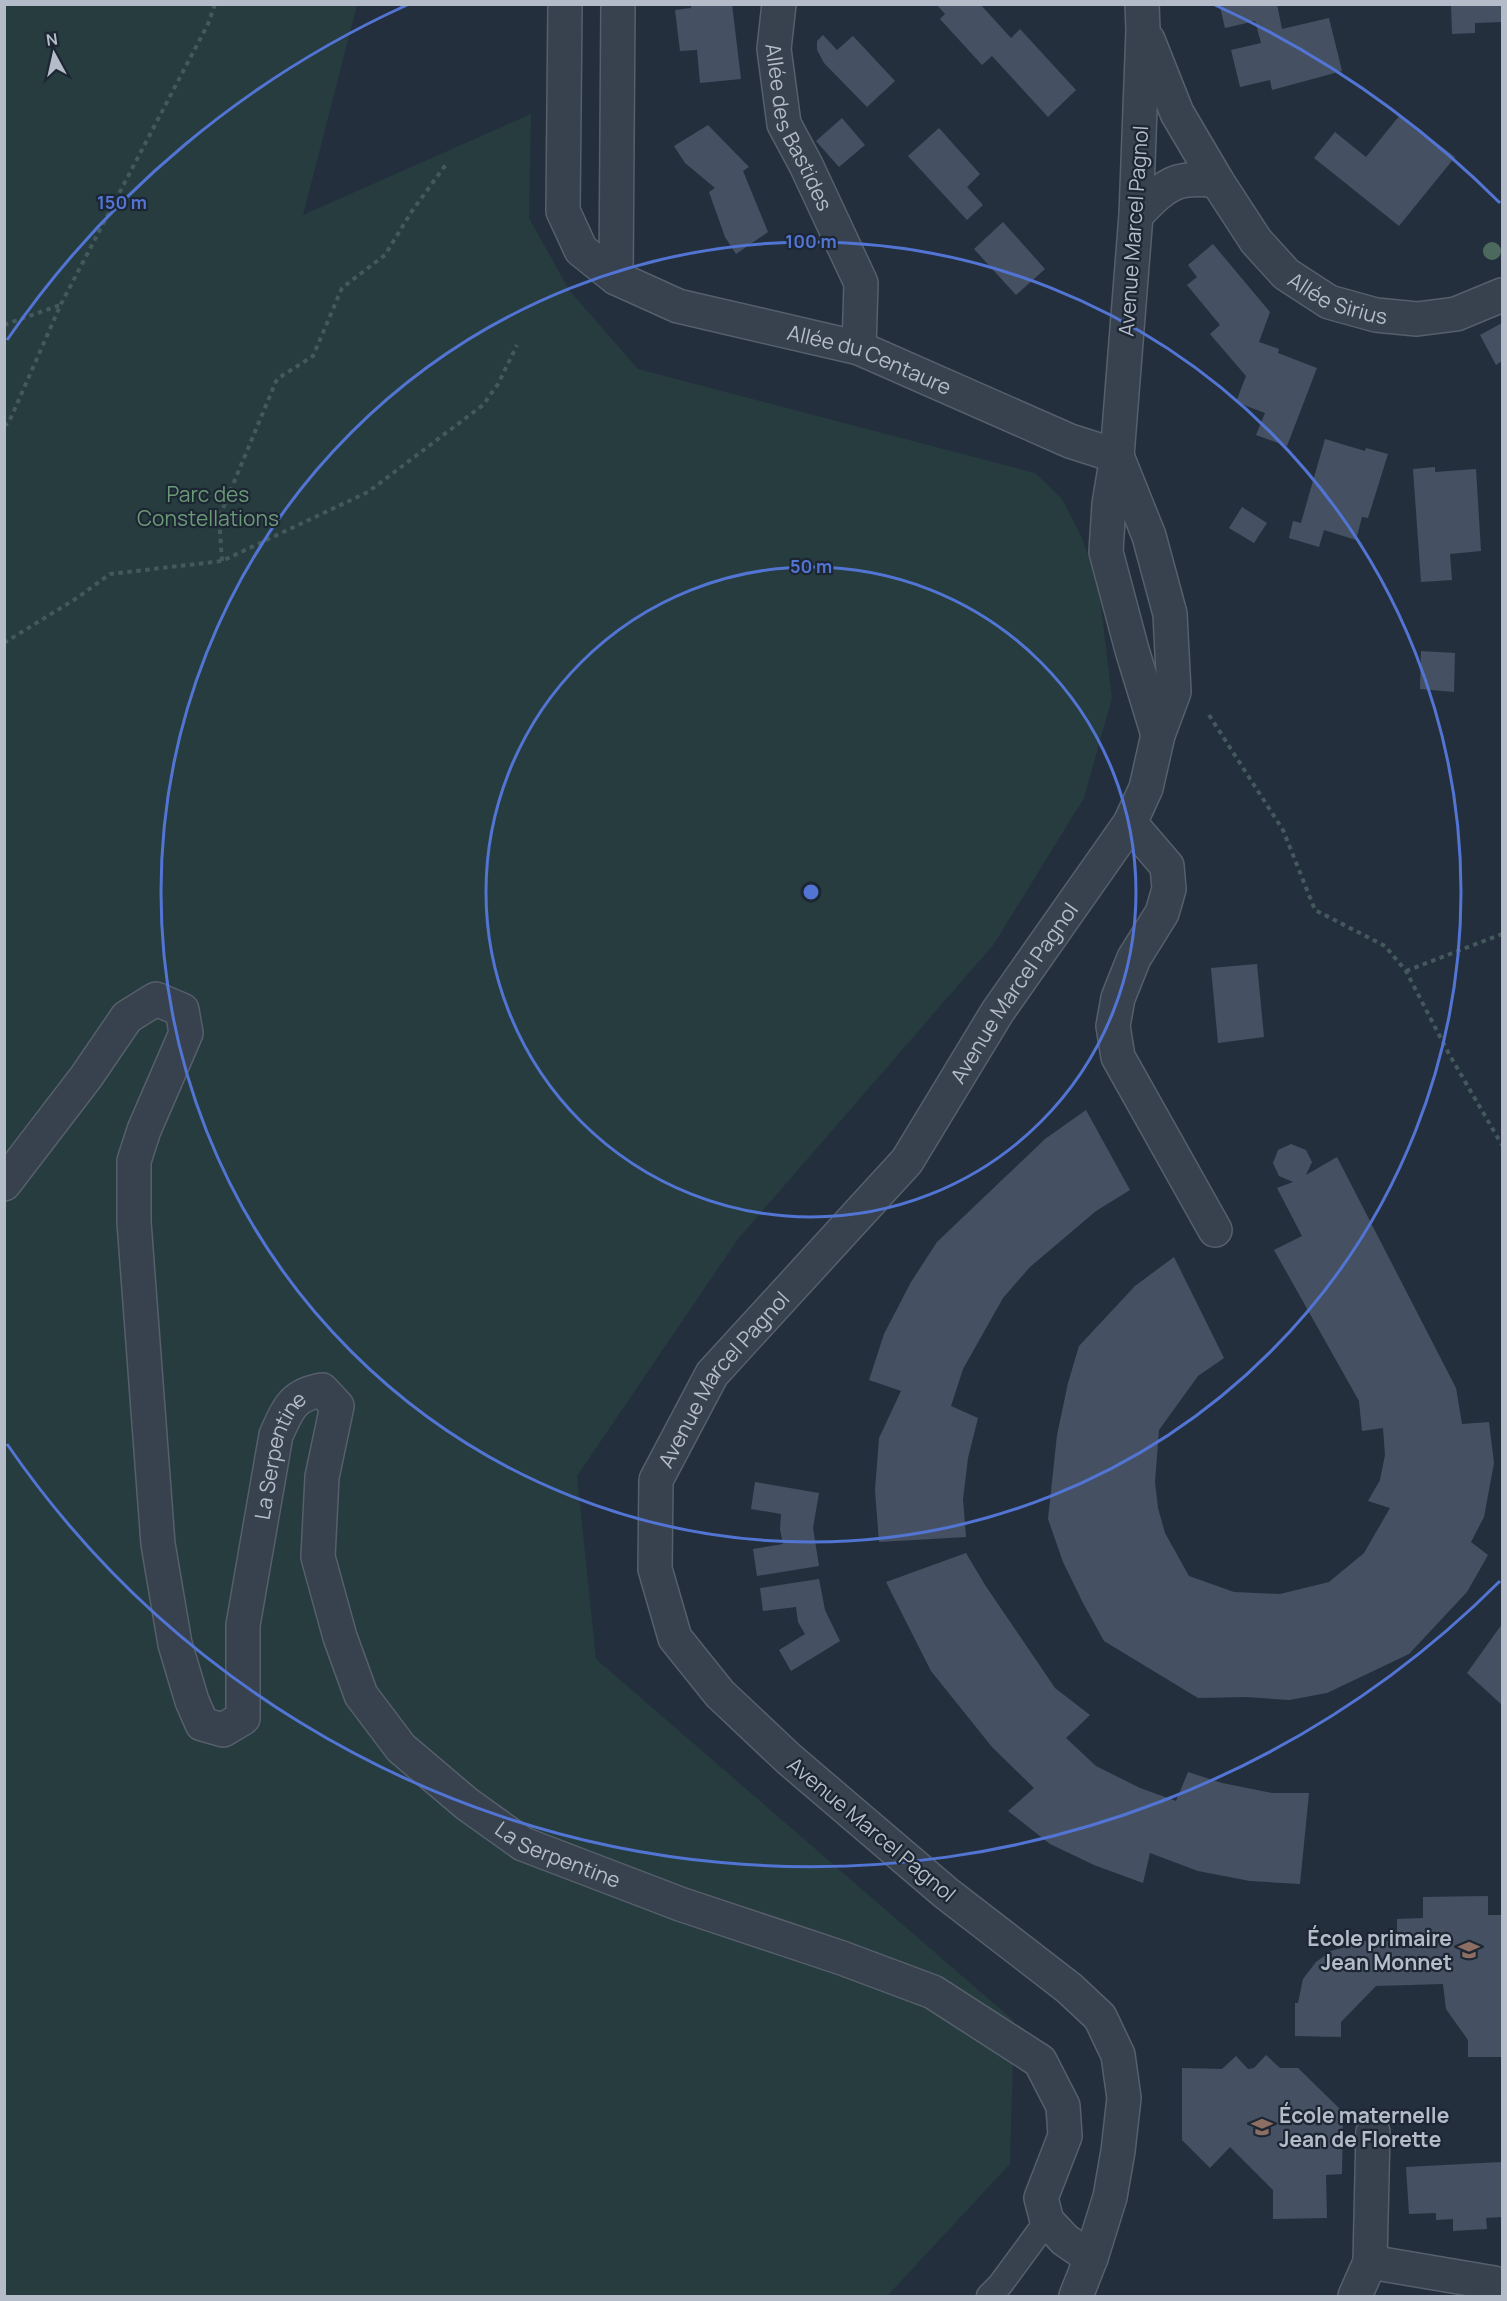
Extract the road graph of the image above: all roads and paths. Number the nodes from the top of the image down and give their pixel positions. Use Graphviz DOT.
graph roads {
  1 [pos="215,4"];
  2 [pos="565,4"];
  3 [pos="618,4"];
  4 [pos="779,4"];
  5 [pos="1143,17"];
  6 [pos="447,163"];
  7 [pos="1217,181"];
  8 [pos="1136,215"];
  9 [pos="616,278"];
  10 [pos="1503,295"];
  11 [pos="61,304"];
  12 [pos="4,325"];
  13 [pos="517,345"];
  14 [pos="859,348"];
  15 [pos="4,426"];
  16 [pos="1117,456"];
  17 [pos="222,561"];
  18 [pos="4,643"];
  19 [pos="1174,692"];
  20 [pos="1158,735"];
  21 [pos="1130,823"];
  22 [pos="1503,934"];
  23 [pos="1406,971"];
  24 [pos="1503,1145"];
  25 [pos="4,1184"];
  26 [pos="1215,1230"];
  27 [pos="1373,2132"];
  28 [pos="1047,2221"];
  29 [pos="1091,2258"];
  30 [pos="1370,2262"];
  31 [pos="1503,2288"];
  32 [pos="989,2296"];
  33 [pos="1076,2296"];
  34 [pos="1355,2296"];
  1 -- 11 [label="path"];
  2 -- 9 [label="street, Allée du Centaure"];
  3 -- 9 [label="street"];
  4 -- 14 [label="street, Allée des Bastides"];
  5 -- 7 [label="street, Allée Sirius"];
  5 -- 8 [label="street, Avenue Marcel Pagnol"];
  6 -- 17 [label="path"];
  7 -- 8 [label="street"];
  7 -- 10 [label="street, Allée Sirius"];
  8 -- 16 [label="street, Avenue Marcel Pagnol"];
  9 -- 14 [label="street, Allée du Centaure"];
  11 -- 12 [label="path"];
  11 -- 15 [label="path"];
  13 -- 17 [label="path"];
  14 -- 16 [label="street, Allée du Centaure"];
  16 -- 19 [label="street, Avenue Marcel Pagnol"];
  16 -- 20 [label="street, Avenue Marcel Pagnol"];
  17 -- 18 [label="path"];
  19 -- 20 [label="street, Avenue Marcel Pagnol"];
  19 -- 23 [label="path"];
  20 -- 21 [label="street, Avenue Marcel Pagnol"];
  21 -- 26 [label="street"];
  21 -- 29 [label="street, Avenue Marcel Pagnol"];
  22 -- 23 [label="path"];
  23 -- 24 [label="path"];
  25 -- 28 [label="street, La Serpentine"];
  27 -- 30 [label="street"];
  28 -- 29 [label="street"];
  28 -- 32 [label="lane"];
  29 -- 33 [label="street, Avenue Marcel Pagnol"];
  30 -- 31 [label="street"];
  30 -- 34 [label="street"];
}
